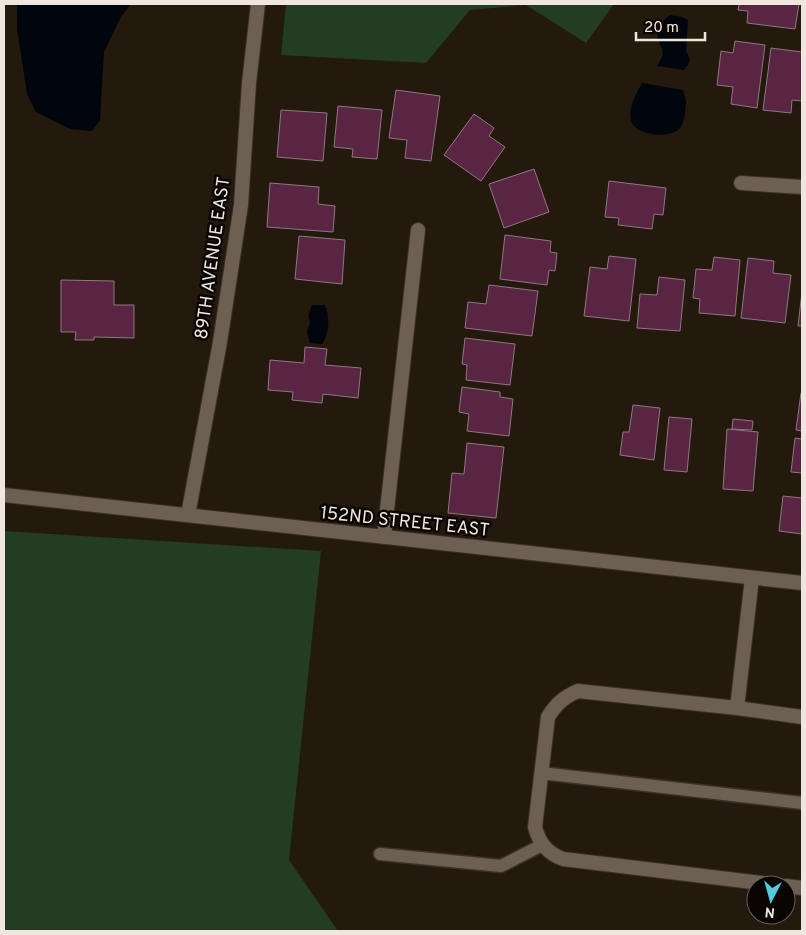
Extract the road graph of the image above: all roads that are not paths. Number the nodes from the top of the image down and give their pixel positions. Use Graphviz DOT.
graph roads {
  1 [pos="258,4"];
  2 [pos="741,183"];
  3 [pos="802,187"];
  4 [pos="418,230"];
  5 [pos="4,495"];
  6 [pos="188,515"];
  7 [pos="384,537"];
  8 [pos="752,578"];
  9 [pos="802,583"];
  10 [pos="737,708"];
  11 [pos="802,717"];
  12 [pos="541,773"];
  13 [pos="802,803"];
  14 [pos="542,846"];
  15 [pos="380,854"];
  16 [pos="746,881"];
  1 -- 6 [label="street, 89TH AVENUE EAST"];
  2 -- 3 [label="street"];
  4 -- 7 [label="street"];
  5 -- 6 [label="street, 152ND STREET EAST"];
  6 -- 7 [label="street, 152ND STREET EAST"];
  7 -- 8 [label="street, 152ND STREET EAST"];
  8 -- 9 [label="street, 152ND STREET EAST"];
  8 -- 10 [label="street"];
  10 -- 11 [label="street"];
  10 -- 12 [label="street"];
  12 -- 13 [label="lane"];
  12 -- 14 [label="street"];
  14 -- 15 [label="lane"];
  14 -- 16 [label="street"];
}
